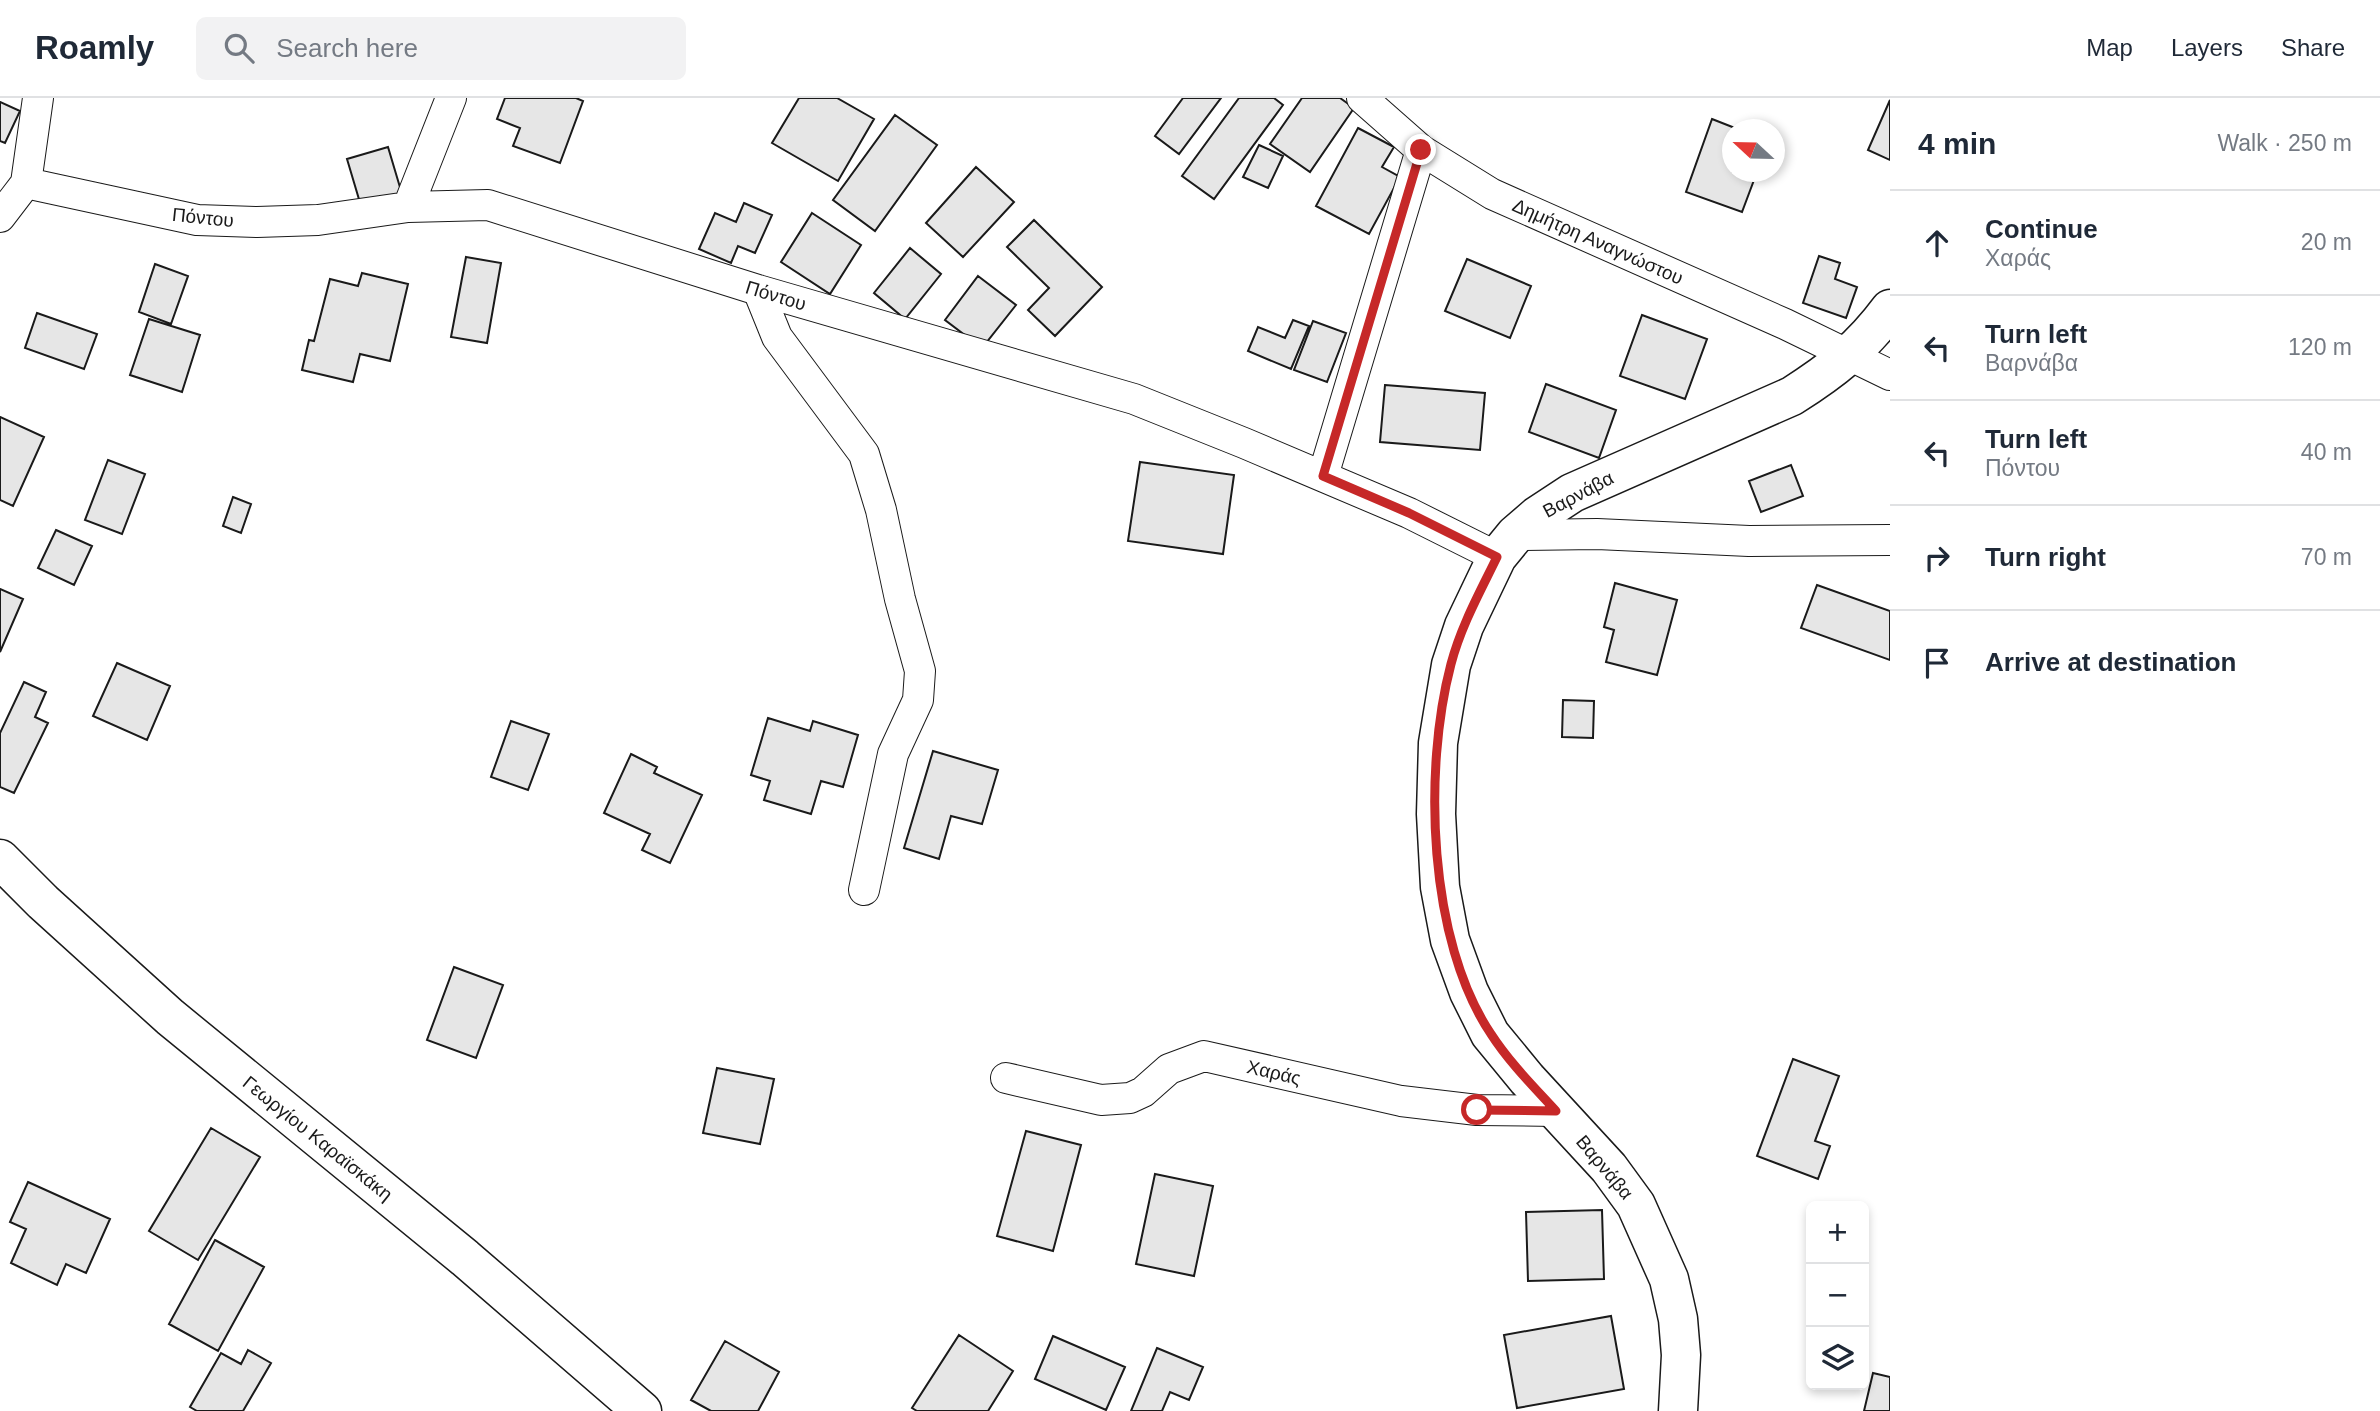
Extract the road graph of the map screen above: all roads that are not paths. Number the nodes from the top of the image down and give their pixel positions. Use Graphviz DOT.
graph roads {
  1 [pos="38,98"];
  2 [pos="452,98"];
  3 [pos="1362,98"];
  4 [pos="1421,150"];
  5 [pos="26,183"];
  6 [pos="408,207"];
  7 [pos="0,217"];
  8 [pos="758,290"];
  9 [pos="1890,309"];
  10 [pos="1851,355"];
  11 [pos="1890,375"];
  12 [pos="1323,476"];
  13 [pos="1890,540"];
  14 [pos="1506,546"];
  15 [pos="0,859"];
  16 [pos="864,890"];
  17 [pos="1006,1078"];
  18 [pos="1556,1111"];
  19 [pos="642,1411"];
  20 [pos="1678,1411"];
  1 -- 5 [label="street"];
  2 -- 6 [label="street"];
  3 -- 4 [label="street, Δημήτρη Αναγνώστου"];
  4 -- 10 [label="street, Δημήτρη Αναγνώστου"];
  4 -- 12 [label="street"];
  5 -- 6 [label="street, Πόντου"];
  5 -- 7 [label="street"];
  6 -- 8 [label="street, Πόντου"];
  8 -- 12 [label="street, Πόντου"];
  8 -- 16 [label="street"];
  9 -- 10 [label="street, Βαρνάβα"];
  10 -- 11 [label="street, Δημήτρη Αναγνώστου"];
  10 -- 14 [label="street, Βαρνάβα"];
  12 -- 14 [label="street, Πόντου"];
  13 -- 14 [label="street"];
  14 -- 18 [label="street, Βαρνάβα"];
  15 -- 19 [label="street, Γεωργίου Καραϊσκάκη"];
  17 -- 18 [label="street, Χαράς"];
  18 -- 20 [label="street, Βαρνάβα"];
}
